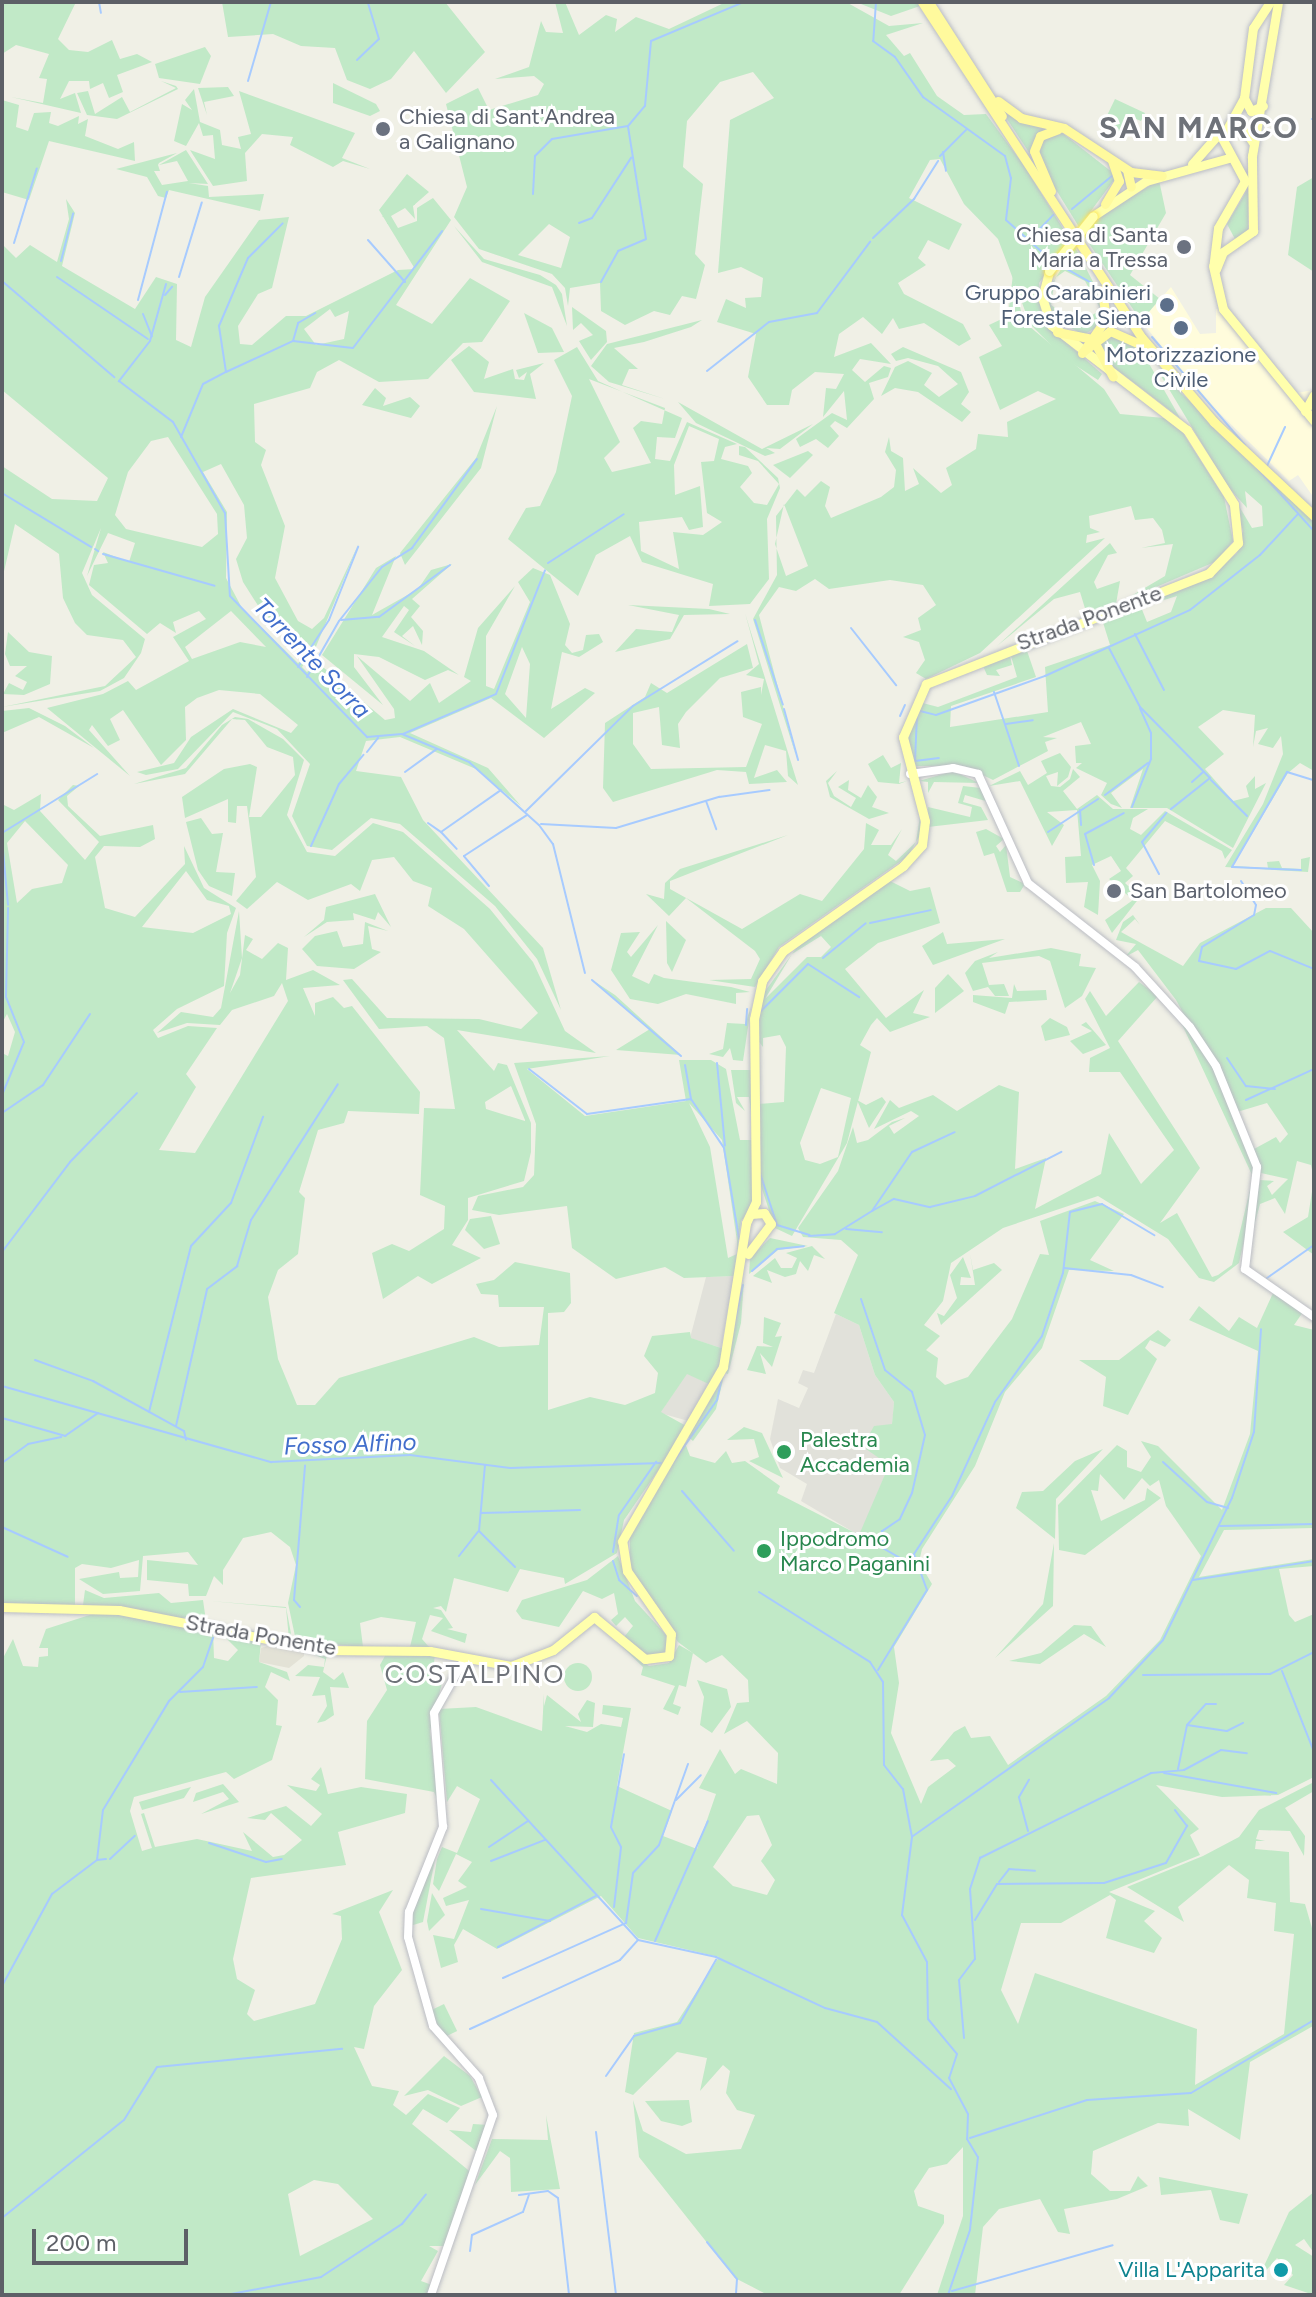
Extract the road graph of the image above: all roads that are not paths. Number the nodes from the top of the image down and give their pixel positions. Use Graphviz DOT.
graph roads {
  1 [pos="922,2"];
  2 [pos="929,2"];
  3 [pos="1270,2"];
  4 [pos="1278,2"];
  5 [pos="1260,17"];
  6 [pos="1278,20"];
  7 [pos="983,86"];
  8 [pos="1245,93"];
  9 [pos="1263,106"];
  10 [pos="1067,131"];
  11 [pos="1223,135"];
  12 [pos="1212,144"];
  13 [pos="1254,145"];
  14 [pos="1236,160"];
  15 [pos="1112,161"];
  16 [pos="1187,169"];
  17 [pos="1127,170"];
  18 [pos="1162,176"];
  19 [pos="1119,178"];
  20 [pos="1131,187"];
  21 [pos="1051,191"];
  22 [pos="1105,204"];
  23 [pos="1224,219"];
  24 [pos="1242,243"];
  25 [pos="1218,250"];
  26 [pos="1085,251"];
  27 [pos="1104,329"];
  28 [pos="1057,332"];
  29 [pos="1092,340"];
  30 [pos="1082,353"];
  31 [pos="1160,362"];
  32 [pos="1113,377"];
  33 [pos="1292,395"];
  34 [pos="1311,397"];
  35 [pos="1305,411"];
  36 [pos="1314,421"];
  37 [pos="1314,508"];
  38 [pos="1314,516"];
  39 [pos="910,774"];
  40 [pos="756,1179"];
  41 [pos="764,1213"];
  42 [pos="751,1214"];
  43 [pos="747,1230"];
  44 [pos="762,1237"];
  45 [pos="743,1265"];
  46 [pos="1314,1317"];
  47 [pos="2,1607"];
  48 [pos="464,1660"];
  49 [pos="431,2295"];
  1 -- 26 [label="highway"];
  2 -- 7 [label="highway"];
  3 -- 5 [label="main road"];
  4 -- 6 [label="main road"];
  5 -- 6 [label="main road"];
  5 -- 8 [label="main road"];
  6 -- 9 [label="main road"];
  7 -- 10 [label="highway"];
  7 -- 21 [label="highway"];
  8 -- 9 [label="main road"];
  8 -- 11 [label="main road"];
  8 -- 12 [label="main road"];
  9 -- 13 [label="main road"];
  10 -- 15 [label="highway"];
  10 -- 21 [label="highway"];
  11 -- 12 [label="main road"];
  11 -- 13 [label="main road"];
  11 -- 14 [label="main road"];
  12 -- 16 [label="main road"];
  13 -- 24 [label="main road"];
  14 -- 16 [label="main road"];
  14 -- 23 [label="main road"];
  15 -- 17 [label="highway"];
  15 -- 19 [label="highway"];
  16 -- 18 [label="main road"];
  17 -- 18 [label="highway"];
  17 -- 20 [label="highway"];
  18 -- 20 [label="main road"];
  19 -- 20 [label="highway"];
  19 -- 22 [label="highway"];
  20 -- 22 [label="main road"];
  21 -- 26 [label="highway"];
  22 -- 28 [label="main road, bridge"];
  23 -- 24 [label="main road"];
  23 -- 25 [label="main road"];
  24 -- 25 [label="main road"];
  25 -- 33 [label="main road"];
  26 -- 27 [label="highway"];
  26 -- 31 [label="highway"];
  26 -- 37 [label="highway"];
  27 -- 29 [label="highway"];
  27 -- 31 [label="highway"];
  28 -- 29 [label="highway"];
  28 -- 30 [label="main road, Strada Ponente"];
  29 -- 30 [label="highway"];
  29 -- 32 [label="highway"];
  30 -- 32 [label="main road, Strada Ponente"];
  31 -- 38 [label="highway"];
  32 -- 39 [label="main road, Strada Ponente"];
  33 -- 34 [label="main road"];
  33 -- 35 [label="main road"];
  34 -- 35 [label="main road"];
  35 -- 36 [label="main road"];
  39 -- 40 [label="main road, Strada Ponente"];
  39 -- 46 [label="main road"];
  40 -- 41 [label="main road, Strada Ponente"];
  40 -- 42 [label="main road, Strada Ponente"];
  41 -- 42 [label="main road"];
  41 -- 44 [label="main road, Strada Ponente"];
  42 -- 43 [label="main road, Strada Ponente"];
  43 -- 44 [label="main road"];
  43 -- 45 [label="main road, Strada Ponente"];
  44 -- 45 [label="main road, Strada Ponente"];
  45 -- 48 [label="main road, Strada Ponente"];
  47 -- 48 [label="main road, Strada Ponente"];
  48 -- 49 [label="main road"];
}
